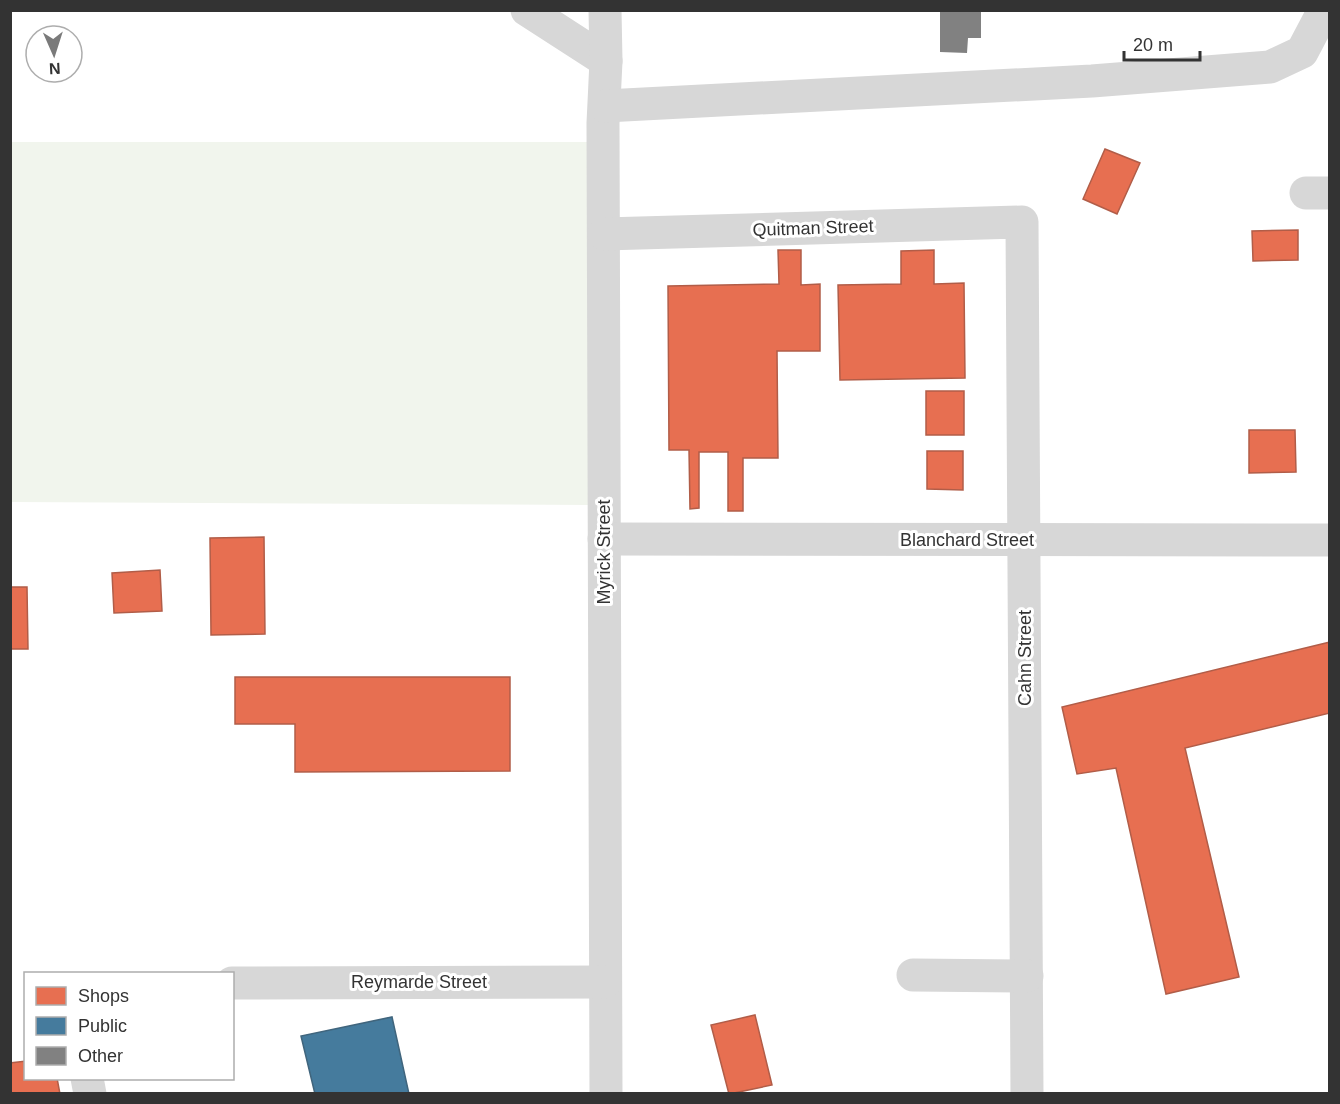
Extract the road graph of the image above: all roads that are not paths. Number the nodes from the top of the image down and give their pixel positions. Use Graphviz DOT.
graph roads {
  1 [pos="527,10"];
  2 [pos="605,10"];
  3 [pos="1322,10"];
  4 [pos="606,60"];
  5 [pos="605,106"];
  6 [pos="1022,222"];
  7 [pos="604,234"];
  8 [pos="604,539"];
  9 [pos="1024,540"];
  10 [pos="1329,540"];
  11 [pos="913,975"];
  12 [pos="1027,976"];
  13 [pos="604,982"];
  14 [pos="234,983"];
  15 [pos="606,1094"];
  16 [pos="1027,1094"];
  1 -- 4 [label="street"];
  2 -- 4 [label="street, Myrick Street"];
  3 -- 5 [label="street"];
  4 -- 5 [label="street, Myrick Street"];
  5 -- 7 [label="street, Myrick Street"];
  6 -- 7 [label="street, Quitman Street"];
  6 -- 9 [label="street, Cahn Street"];
  7 -- 8 [label="street, Myrick Street"];
  8 -- 9 [label="street, Blanchard Street"];
  8 -- 13 [label="street, Myrick Street"];
  9 -- 10 [label="street, Blanchard Street"];
  9 -- 12 [label="street, Cahn Street"];
  11 -- 12 [label="street"];
  12 -- 16 [label="street, Cahn Street"];
  13 -- 14 [label="street, Reymarde Street"];
  13 -- 15 [label="street, Myrick Street"];
}
